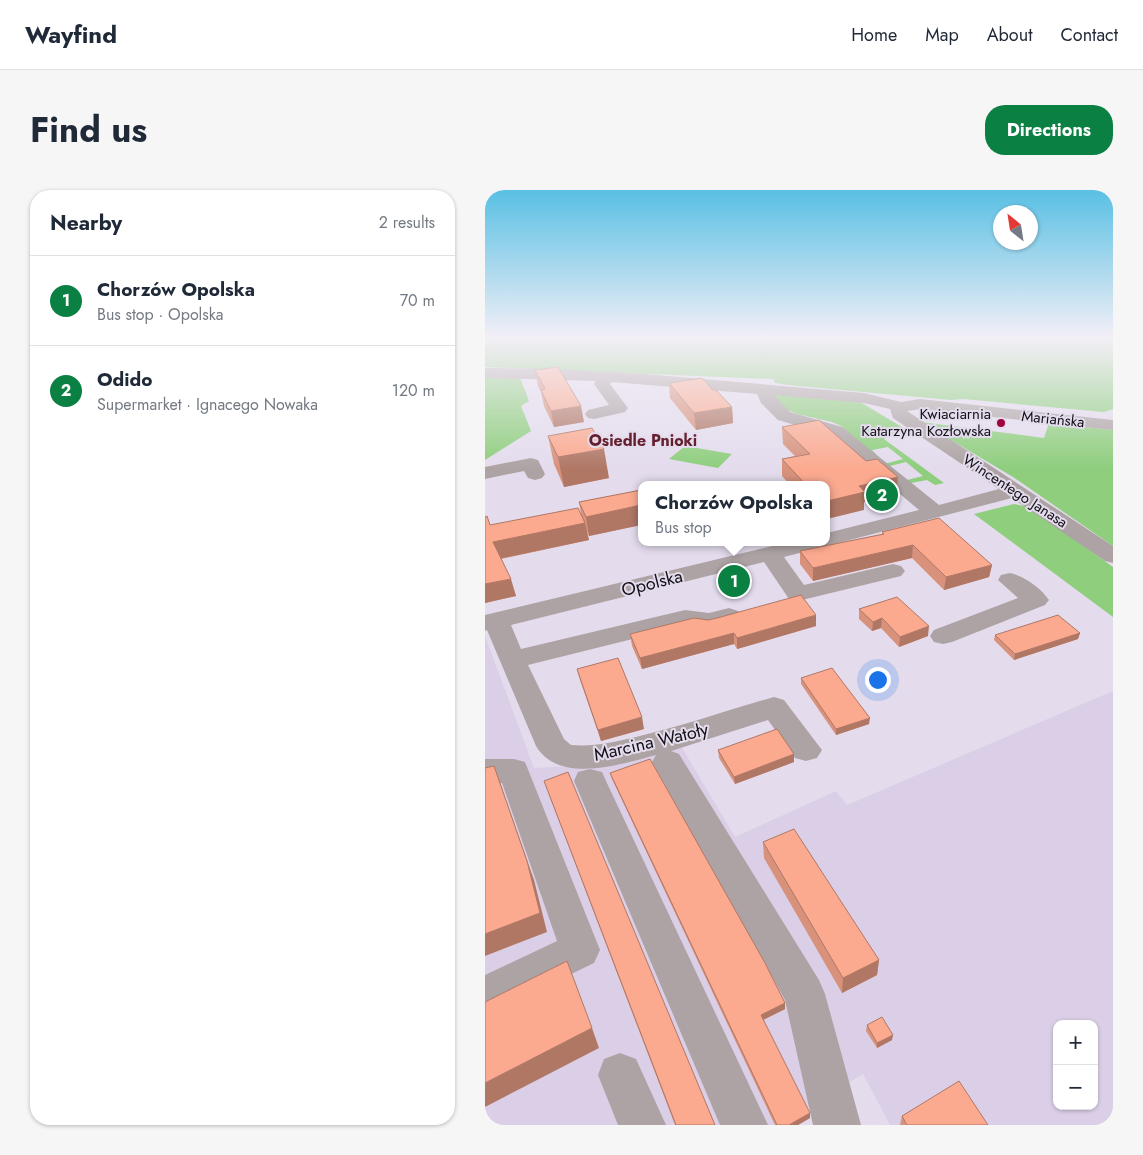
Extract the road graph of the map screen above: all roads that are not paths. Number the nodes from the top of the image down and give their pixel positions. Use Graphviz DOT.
graph roads {
  1 [pos="603,382"];
  2 [pos="640,382"];
  3 [pos="767,389"];
  4 [pos="901,408"];
  5 [pos="594,414"];
  6 [pos="1113,425"];
  7 [pos="485,473"];
  8 [pos="535,474"];
  9 [pos="1017,491"];
  10 [pos="935,512"];
  11 [pos="830,539"];
  12 [pos="802,546"];
  13 [pos="770,554"];
  14 [pos="1113,556"];
  15 [pos="893,571"];
  16 [pos="1010,580"];
  17 [pos="752,610"];
  18 [pos="490,622"];
  19 [pos="943,636"];
  20 [pos="512,660"];
  21 [pos="806,750"];
  22 [pos="668,762"];
  23 [pos="485,771"];
  24 [pos="590,781"];
  25 [pos="485,996"];
  26 [pos="620,1075"];
  27 [pos="642,1125"];
  28 [pos="744,1125"];
  29 [pos="837,1125"];
  1 -- 5 [label="street"];
  2 -- 3 [label="street, Mariańska"];
  3 -- 4 [label="street, Mariańska"];
  3 -- 10 [label="street"];
  4 -- 6 [label="street, Mariańska"];
  4 -- 9 [label="street, Wincentego Janasa"];
  7 -- 8 [label="street"];
  9 -- 10 [label="street"];
  9 -- 14 [label="street, Wincentego Janasa"];
  10 -- 11 [label="street"];
  12 -- 13 [label="street, Opolska"];
  13 -- 15 [label="street"];
  13 -- 18 [label="street, Opolska"];
  16 -- 19 [label="street"];
  17 -- 20 [label="street"];
  18 -- 20 [label="street, Marcina Watoły"];
  20 -- 21 [label="street, Marcina Watoły"];
  22 -- 29 [label="street"];
  23 -- 25 [label="street"];
  24 -- 28 [label="street"];
  26 -- 27 [label="street"];
}
